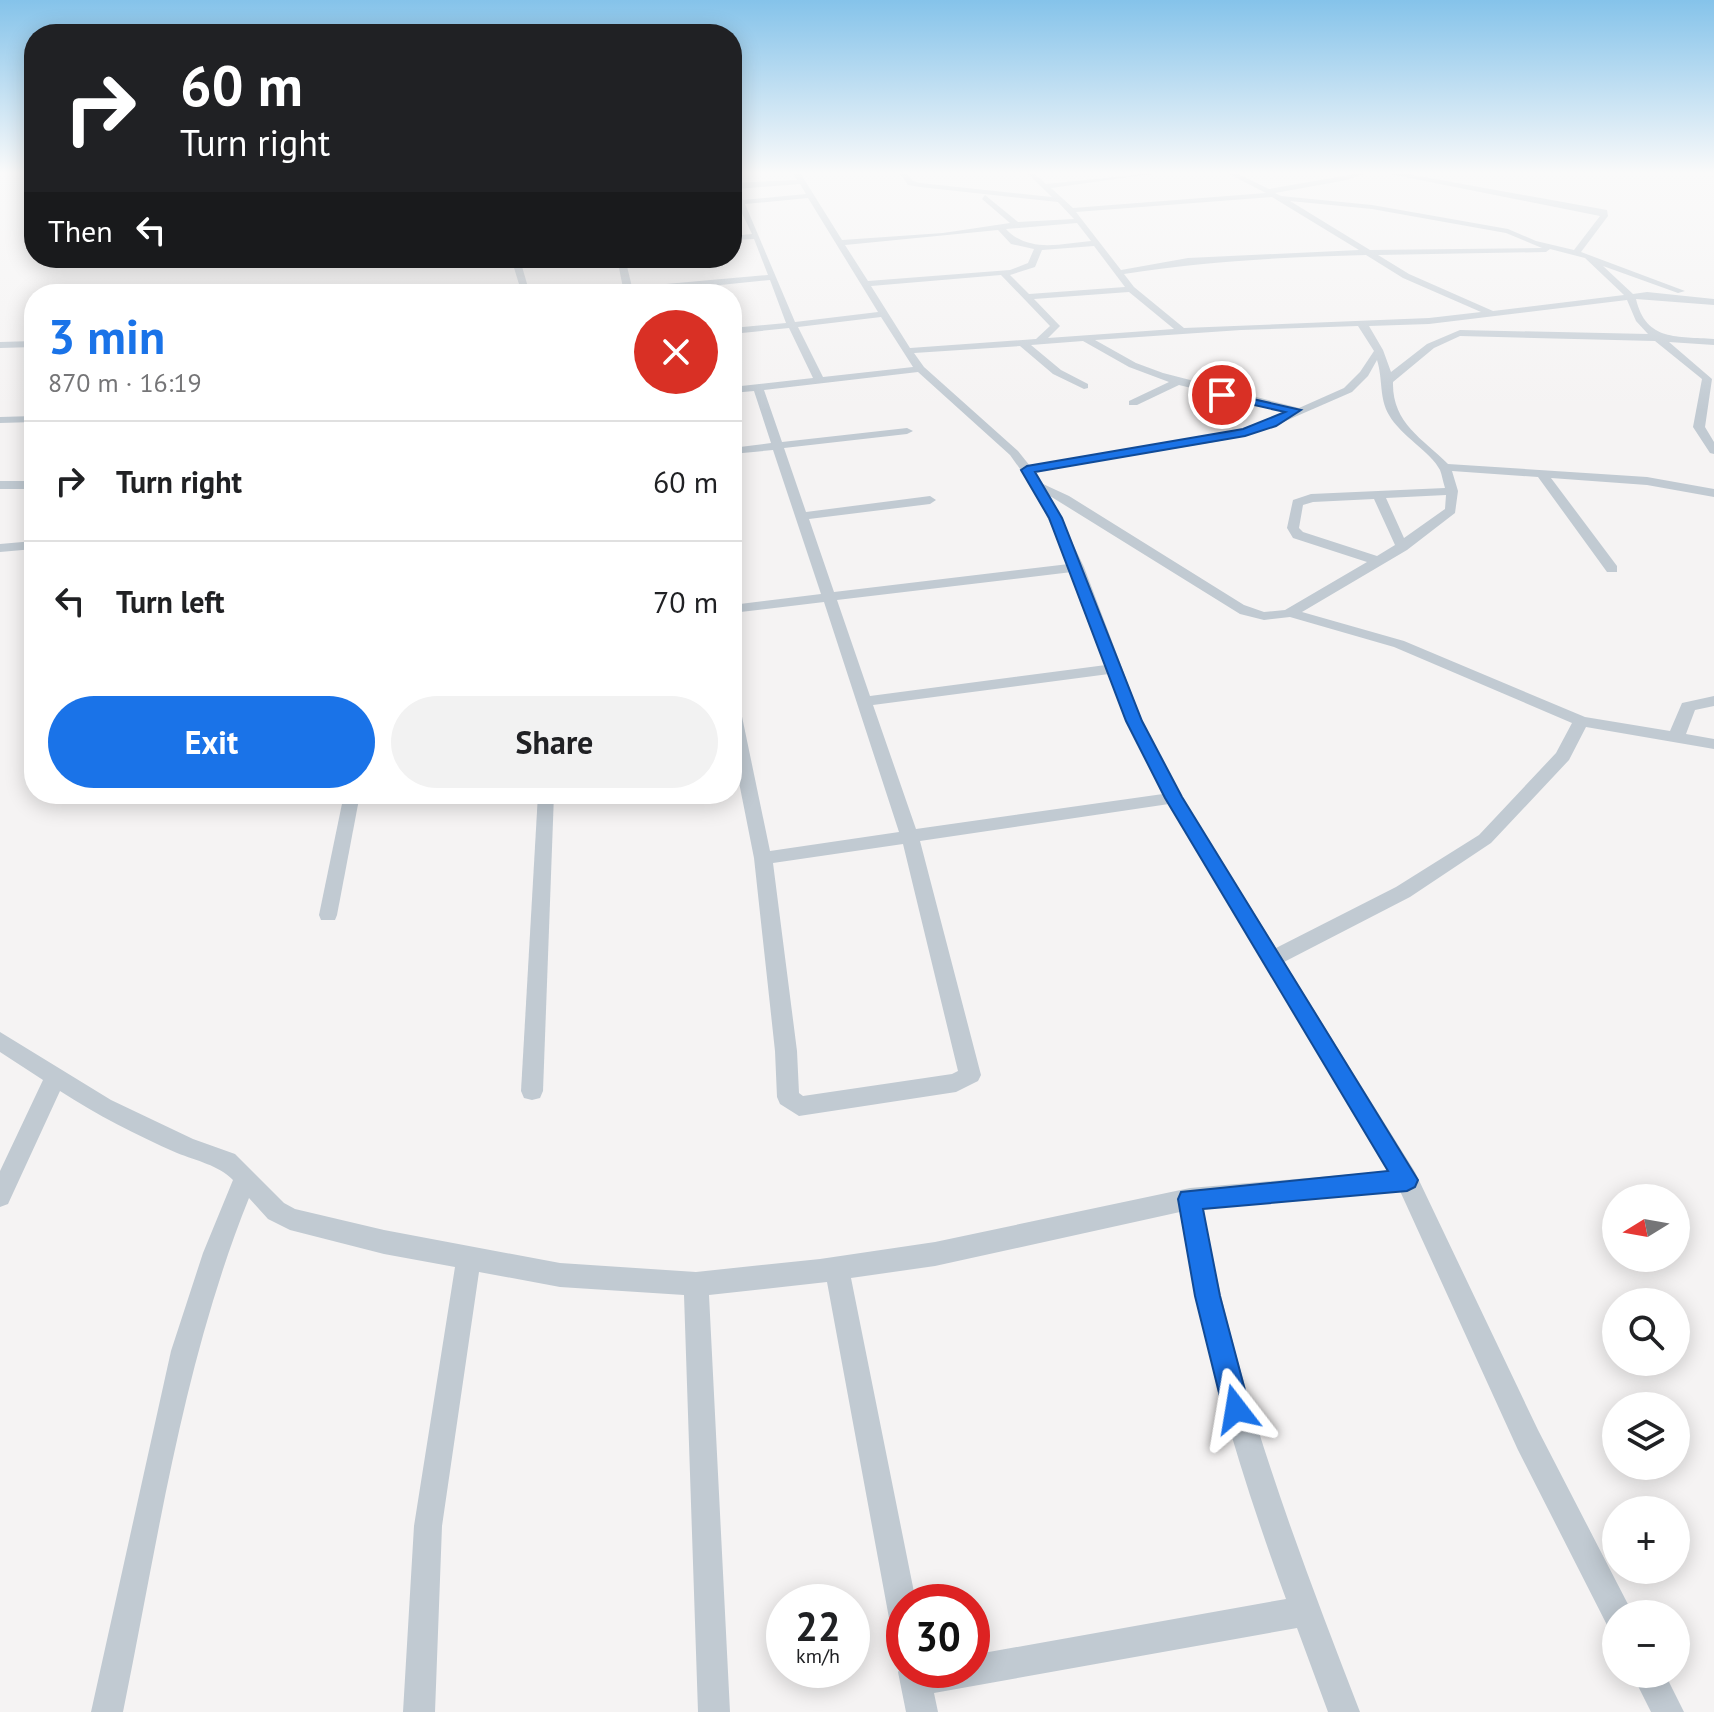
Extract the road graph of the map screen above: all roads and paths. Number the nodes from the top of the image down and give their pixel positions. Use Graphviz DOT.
graph roads {
  1 [pos="762,251"];
  2 [pos="843,251"];
  3 [pos="1038,251"];
  4 [pos="1103,251"];
  5 [pos="1364,251"];
  6 [pos="1533,251"];
  7 [pos="1572,251"];
  8 [pos="1577,252"];
  9 [pos="1593,260"];
  10 [pos="1003,273"];
  11 [pos="1118,273"];
  12 [pos="771,277"];
  13 [pos="709,284"];
  14 [pos="863,284"];
  15 [pos="1131,289"];
  16 [pos="1029,297"];
  17 [pos="1631,297"];
  18 [pos="1712,302"];
  19 [pos="883,314"];
  20 [pos="1493,314"];
  21 [pos="1360,323"];
  22 [pos="792,325"];
  23 [pos="742,330"];
  24 [pos="1182,331"];
  25 [pos="1085,338"];
  26 [pos="1661,338"];
  27 [pos="1039,341"];
  28 [pos="1021,342"];
  29 [pos="1714,342"];
  30 [pos="24,344"];
  31 [pos="0,345"];
  32 [pos="906,351"];
  33 [pos="1377,353"];
  34 [pos="920,369"];
  35 [pos="1180,381"];
  36 [pos="1388,381"];
  37 [pos="820,382"];
  38 [pos="1084,386"];
  39 [pos="758,388"];
  40 [pos="742,389"];
  41 [pos="1133,403"];
  42 [pos="1295,410"];
  43 [pos="24,419"];
  44 [pos="0,420"];
  45 [pos="907,431"];
  46 [pos="778,447"];
  47 [pos="742,450"];
  48 [pos="1714,451"];
  49 [pos="1445,467"];
  50 [pos="1027,470"];
  51 [pos="1543,475"];
  52 [pos="24,486"];
  53 [pos="1039,487"];
  54 [pos="2,488"];
  55 [pos="1452,491"];
  56 [pos="1713,494"];
  57 [pos="1379,497"];
  58 [pos="930,500"];
  59 [pos="801,516"];
  60 [pos="24,547"];
  61 [pos="1402,547"];
  62 [pos="3,552"];
  63 [pos="1378,561"];
  64 [pos="1077,567"];
  65 [pos="1612,569"];
  66 [pos="827,598"];
  67 [pos="742,608"];
  68 [pos="1290,613"];
  69 [pos="1113,669"];
  70 [pos="1714,701"];
  71 [pos="863,702"];
  72 [pos="1581,721"];
  73 [pos="1676,738"];
  74 [pos="1714,744"];
  75 [pos="742,757"];
  76 [pos="1174,798"];
  77 [pos="350,804"];
  78 [pos="546,804"];
  79 [pos="910,837"];
  80 [pos="763,858"];
  81 [pos="328,915"];
  82 [pos="1278,964"];
  83 [pos="0,1041"];
  84 [pos="55,1078"];
  85 [pos="532,1091"];
  86 [pos="246,1178"];
  87 [pos="1407,1180"];
  88 [pos="0,1196"];
  89 [pos="1190,1199"];
  90 [pos="469,1257"];
  91 [pos="837,1269"];
  92 [pos="696,1284"];
  93 [pos="897,1584"];
  94 [pos="1611,1600"];
  95 [pos="1305,1611"];
  96 [pos="990,1674"];
  97 [pos="1655,1688"];
  98 [pos="107,1712"];
  99 [pos="419,1712"];
  100 [pos="714,1712"];
  101 [pos="1344,1712"];
  102 [pos="1668,1712"];
  1 -- 12 [label="street"];
  2 -- 14 [label="street"];
  3 -- 10 [label="street"];
  4 -- 11 [label="street"];
  5 -- 6 [label="street"];
  5 -- 11 [label="street"];
  5 -- 20 [label="street"];
  7 -- 8 [label="street"];
  8 -- 9 [label="street"];
  9 -- 17 [label="street"];
  9 -- 18 [label="street"];
  10 -- 14 [label="street"];
  10 -- 16 [label="street"];
  11 -- 15 [label="street"];
  12 -- 13 [label="street"];
  12 -- 22 [label="street"];
  14 -- 19 [label="street"];
  15 -- 16 [label="street"];
  15 -- 24 [label="street"];
  16 -- 27 [label="street"];
  17 -- 18 [label="street"];
  17 -- 20 [label="street"];
  17 -- 26 [label="street"];
  19 -- 22 [label="street"];
  19 -- 32 [label="street"];
  20 -- 21 [label="street"];
  21 -- 24 [label="street"];
  21 -- 33 [label="street"];
  22 -- 23 [label="street"];
  22 -- 37 [label="street"];
  24 -- 25 [label="street"];
  25 -- 27 [label="street"];
  25 -- 35 [label="street"];
  26 -- 29 [label="street"];
  26 -- 36 [label="street"];
  26 -- 48 [label="street"];
  27 -- 28 [label="street"];
  28 -- 32 [label="street"];
  28 -- 38 [label="street"];
  30 -- 31 [label="street"];
  32 -- 34 [label="street"];
  33 -- 36 [label="street"];
  33 -- 42 [label="street"];
  34 -- 37 [label="street"];
  34 -- 50 [label="street"];
  35 -- 41 [label="street"];
  35 -- 42 [label="street"];
  36 -- 49 [label="street"];
  37 -- 39 [label="street"];
  39 -- 40 [label="street"];
  39 -- 46 [label="street"];
  42 -- 50 [label="street"];
  43 -- 44 [label="street"];
  45 -- 46 [label="street"];
  46 -- 47 [label="street"];
  46 -- 59 [label="street"];
  49 -- 51 [label="street"];
  49 -- 55 [label="street"];
  50 -- 53 [label="street"];
  51 -- 56 [label="street"];
  51 -- 65 [label="street"];
  52 -- 54 [label="street"];
  53 -- 64 [label="street"];
  53 -- 68 [label="street"];
  55 -- 57 [label="street"];
  55 -- 61 [label="street"];
  57 -- 61 [label="street"];
  57 -- 63 [label="street"];
  58 -- 59 [label="street"];
  59 -- 66 [label="street"];
  60 -- 62 [label="street"];
  61 -- 63 [label="street"];
  63 -- 68 [label="street"];
  64 -- 66 [label="street"];
  64 -- 69 [label="street"];
  66 -- 67 [label="street"];
  66 -- 71 [label="street"];
  68 -- 72 [label="street"];
  69 -- 71 [label="street"];
  69 -- 76 [label="street"];
  70 -- 73 [label="street"];
  71 -- 79 [label="street"];
  72 -- 73 [label="street"];
  72 -- 82 [label="street"];
  73 -- 74 [label="street"];
  75 -- 80 [label="street"];
  76 -- 79 [label="street"];
  76 -- 82 [label="street"];
  77 -- 81 [label="street"];
  78 -- 85 [label="street"];
  79 -- 80 [label="street"];
  79 -- 80 [label="street"];
  82 -- 87 [label="street"];
  83 -- 84 [label="street"];
  84 -- 86 [label="street"];
  84 -- 88 [label="street"];
  86 -- 90 [label="street"];
  86 -- 98 [label="street"];
  87 -- 89 [label="street"];
  87 -- 94 [label="street"];
  89 -- 91 [label="street"];
  89 -- 95 [label="street"];
  90 -- 92 [label="street"];
  90 -- 99 [label="street"];
  91 -- 92 [label="street"];
  91 -- 93 [label="street"];
  92 -- 100 [label="street"];
  95 -- 96 [label="street"];
  95 -- 101 [label="street"];
  97 -- 102 [label="street"];
}
